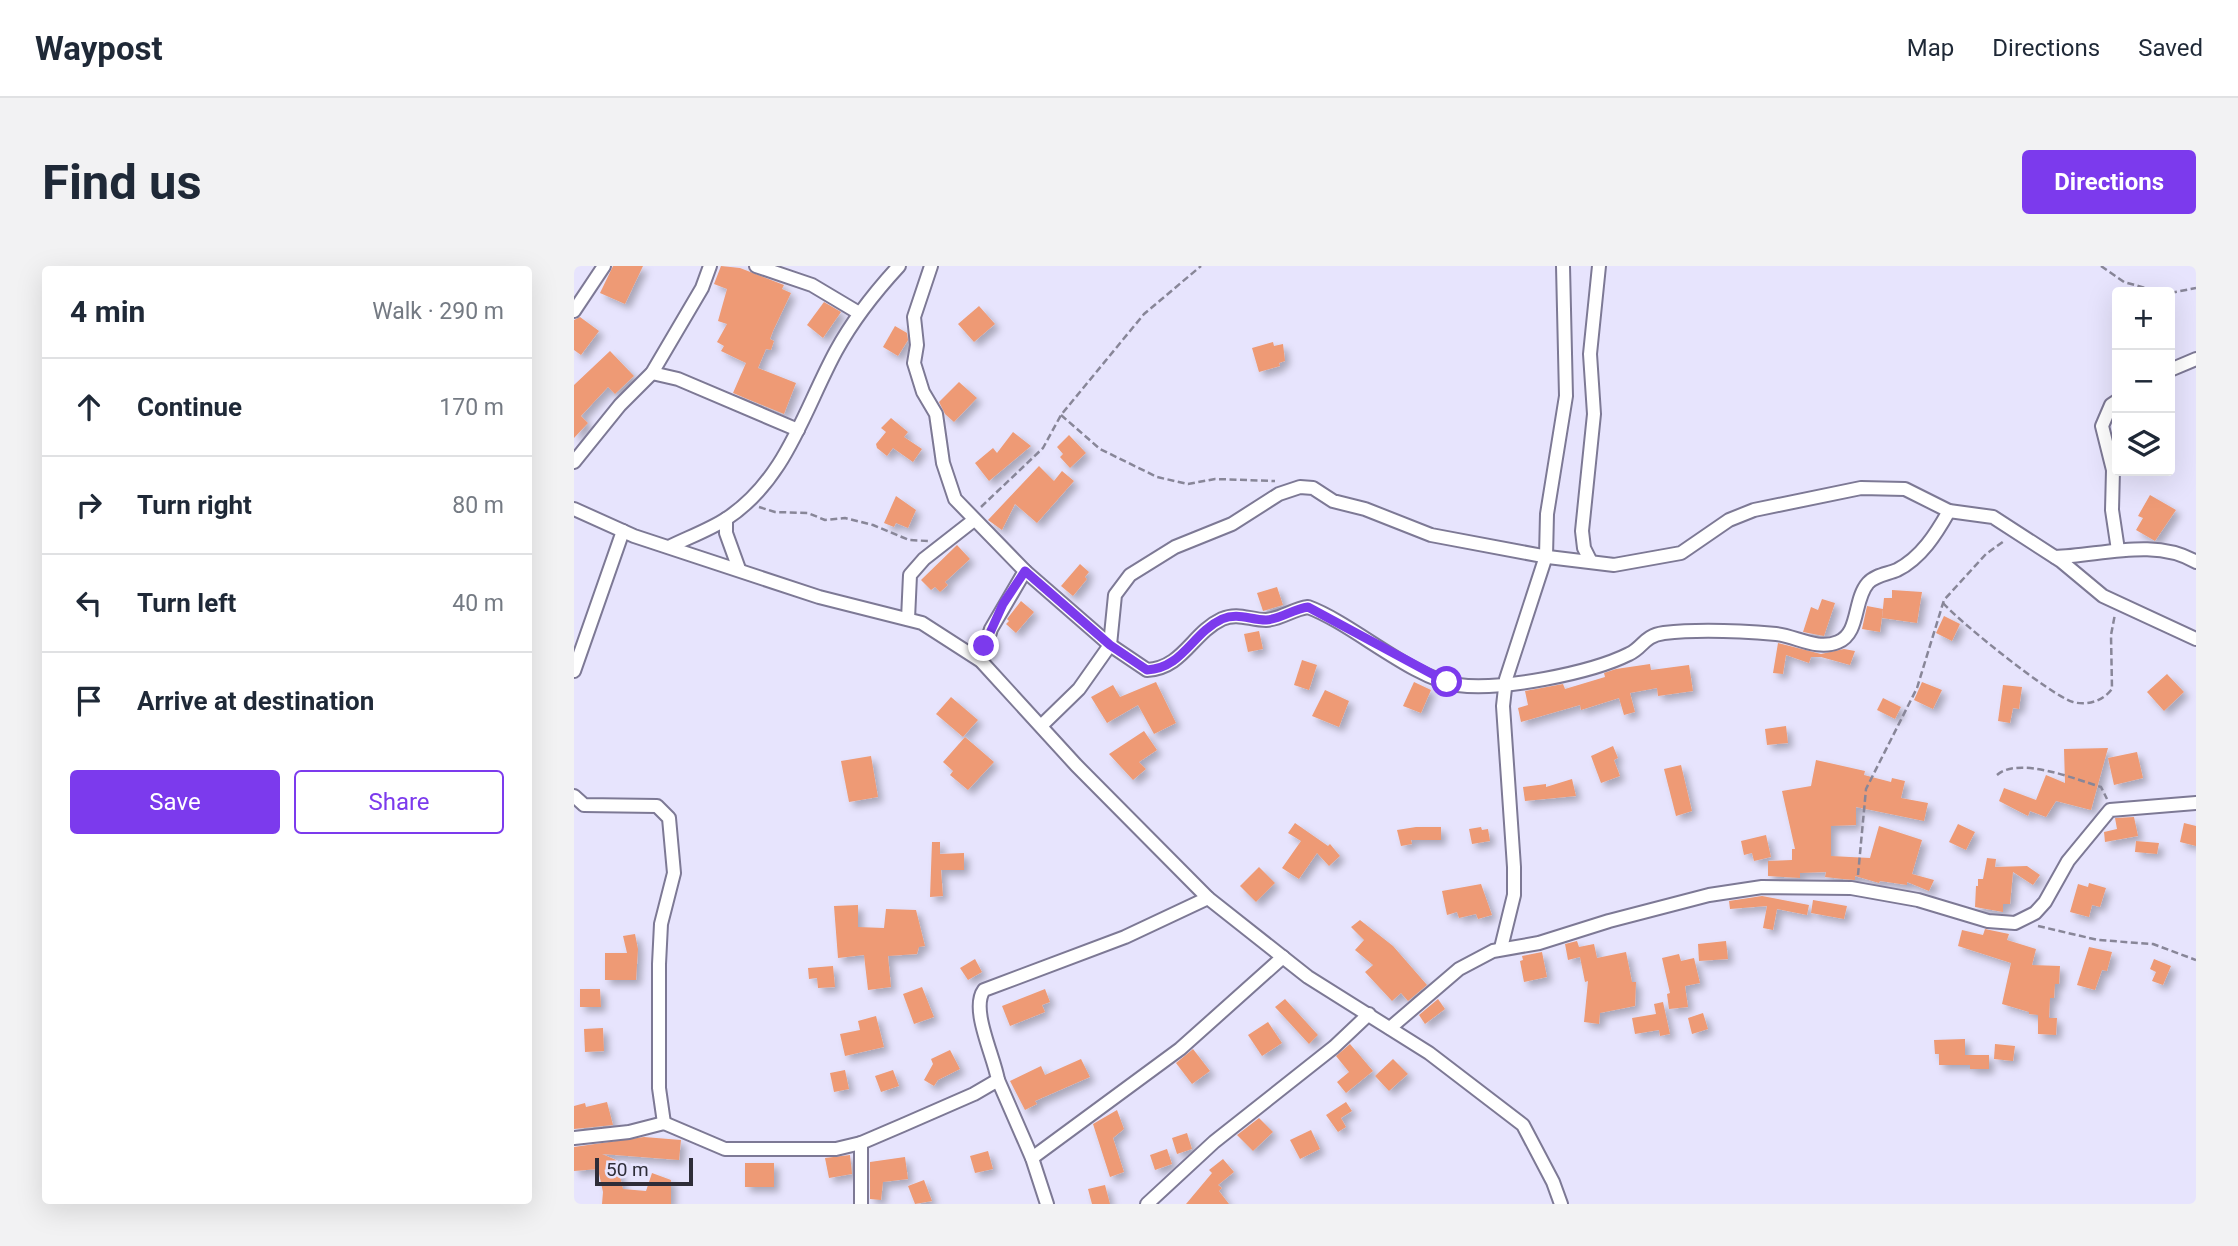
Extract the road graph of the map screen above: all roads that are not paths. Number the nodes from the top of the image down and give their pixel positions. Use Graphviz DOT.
graph roads {
  1 [pos="604,266"];
  2 [pos="710,266"];
  3 [pos="756,266"];
  4 [pos="899,266"];
  5 [pos="931,266"];
  6 [pos="1563,266"];
  7 [pos="1599,266"];
  8 [pos="574,311"];
  9 [pos="859,313"];
  10 [pos="2196,359"];
  11 [pos="2175,368"];
  12 [pos="652,373"];
  13 [pos="2112,404"];
  14 [pos="798,430"];
  15 [pos="574,462"];
  16 [pos="574,509"];
  17 [pos="1949,511"];
  18 [pos="726,519"];
  19 [pos="973,519"];
  20 [pos="622,531"];
  21 [pos="668,547"];
  22 [pos="2118,550"];
  23 [pos="1546,556"];
  24 [pos="2055,557"];
  25 [pos="1591,562"];
  26 [pos="2196,562"];
  27 [pos="738,569"];
  28 [pos="1025,571"];
  29 [pos="908,619"];
  30 [pos="2196,639"];
  31 [pos="1110,645"];
  32 [pos="981,661"];
  33 [pos="574,671"];
  34 [pos="1505,685"];
  35 [pos="1042,725"];
  36 [pos="574,796"];
  37 [pos="2196,803"];
  38 [pos="1208,898"];
  39 [pos="1501,948"];
  40 [pos="1283,957"];
  41 [pos="1369,1014"];
  42 [pos="1390,1028"];
  43 [pos="998,1080"];
  44 [pos="664,1123"];
  45 [pos="574,1138"];
  46 [pos="861,1143"];
  47 [pos="1032,1158"];
  48 [pos="861,1204"];
  49 [pos="1046,1204"];
  50 [pos="1147,1204"];
  51 [pos="1561,1204"];
  1 -- 8 [label="street"];
  2 -- 12 [label="street"];
  3 -- 9 [label="street"];
  4 -- 9 [label="street"];
  5 -- 19 [label="street"];
  6 -- 23 [label="street"];
  7 -- 25 [label="street"];
  9 -- 14 [label="street"];
  10 -- 11 [label="street"];
  12 -- 14 [label="street"];
  12 -- 15 [label="street"];
  13 -- 22 [label="street"];
  14 -- 18 [label="street"];
  16 -- 20 [label="street"];
  17 -- 24 [label="street"];
  17 -- 25 [label="street"];
  17 -- 34 [label="street"];
  18 -- 21 [label="street"];
  18 -- 27 [label="street"];
  19 -- 28 [label="street"];
  19 -- 29 [label="street"];
  20 -- 21 [label="street"];
  20 -- 33 [label="street"];
  21 -- 27 [label="street"];
  22 -- 24 [label="street"];
  22 -- 26 [label="street"];
  23 -- 25 [label="street"];
  23 -- 31 [label="street"];
  23 -- 34 [label="street"];
  24 -- 30 [label="street"];
  27 -- 29 [label="street"];
  28 -- 31 [label="street"];
  28 -- 32 [label="street"];
  29 -- 32 [label="street"];
  31 -- 34 [label="street"];
  31 -- 35 [label="street"];
  32 -- 35 [label="street"];
  34 -- 39 [label="street"];
  35 -- 38 [label="street"];
  36 -- 44 [label="street"];
  37 -- 39 [label="street"];
  38 -- 40 [label="street"];
  38 -- 43 [label="street"];
  39 -- 42 [label="street"];
  40 -- 41 [label="street"];
  40 -- 47 [label="street"];
  41 -- 42 [label="street"];
  41 -- 50 [label="street"];
  42 -- 51 [label="street"];
  43 -- 46 [label="street"];
  43 -- 47 [label="street"];
  44 -- 45 [label="street"];
  44 -- 46 [label="street"];
  46 -- 48 [label="street"];
  47 -- 49 [label="street"];
}
